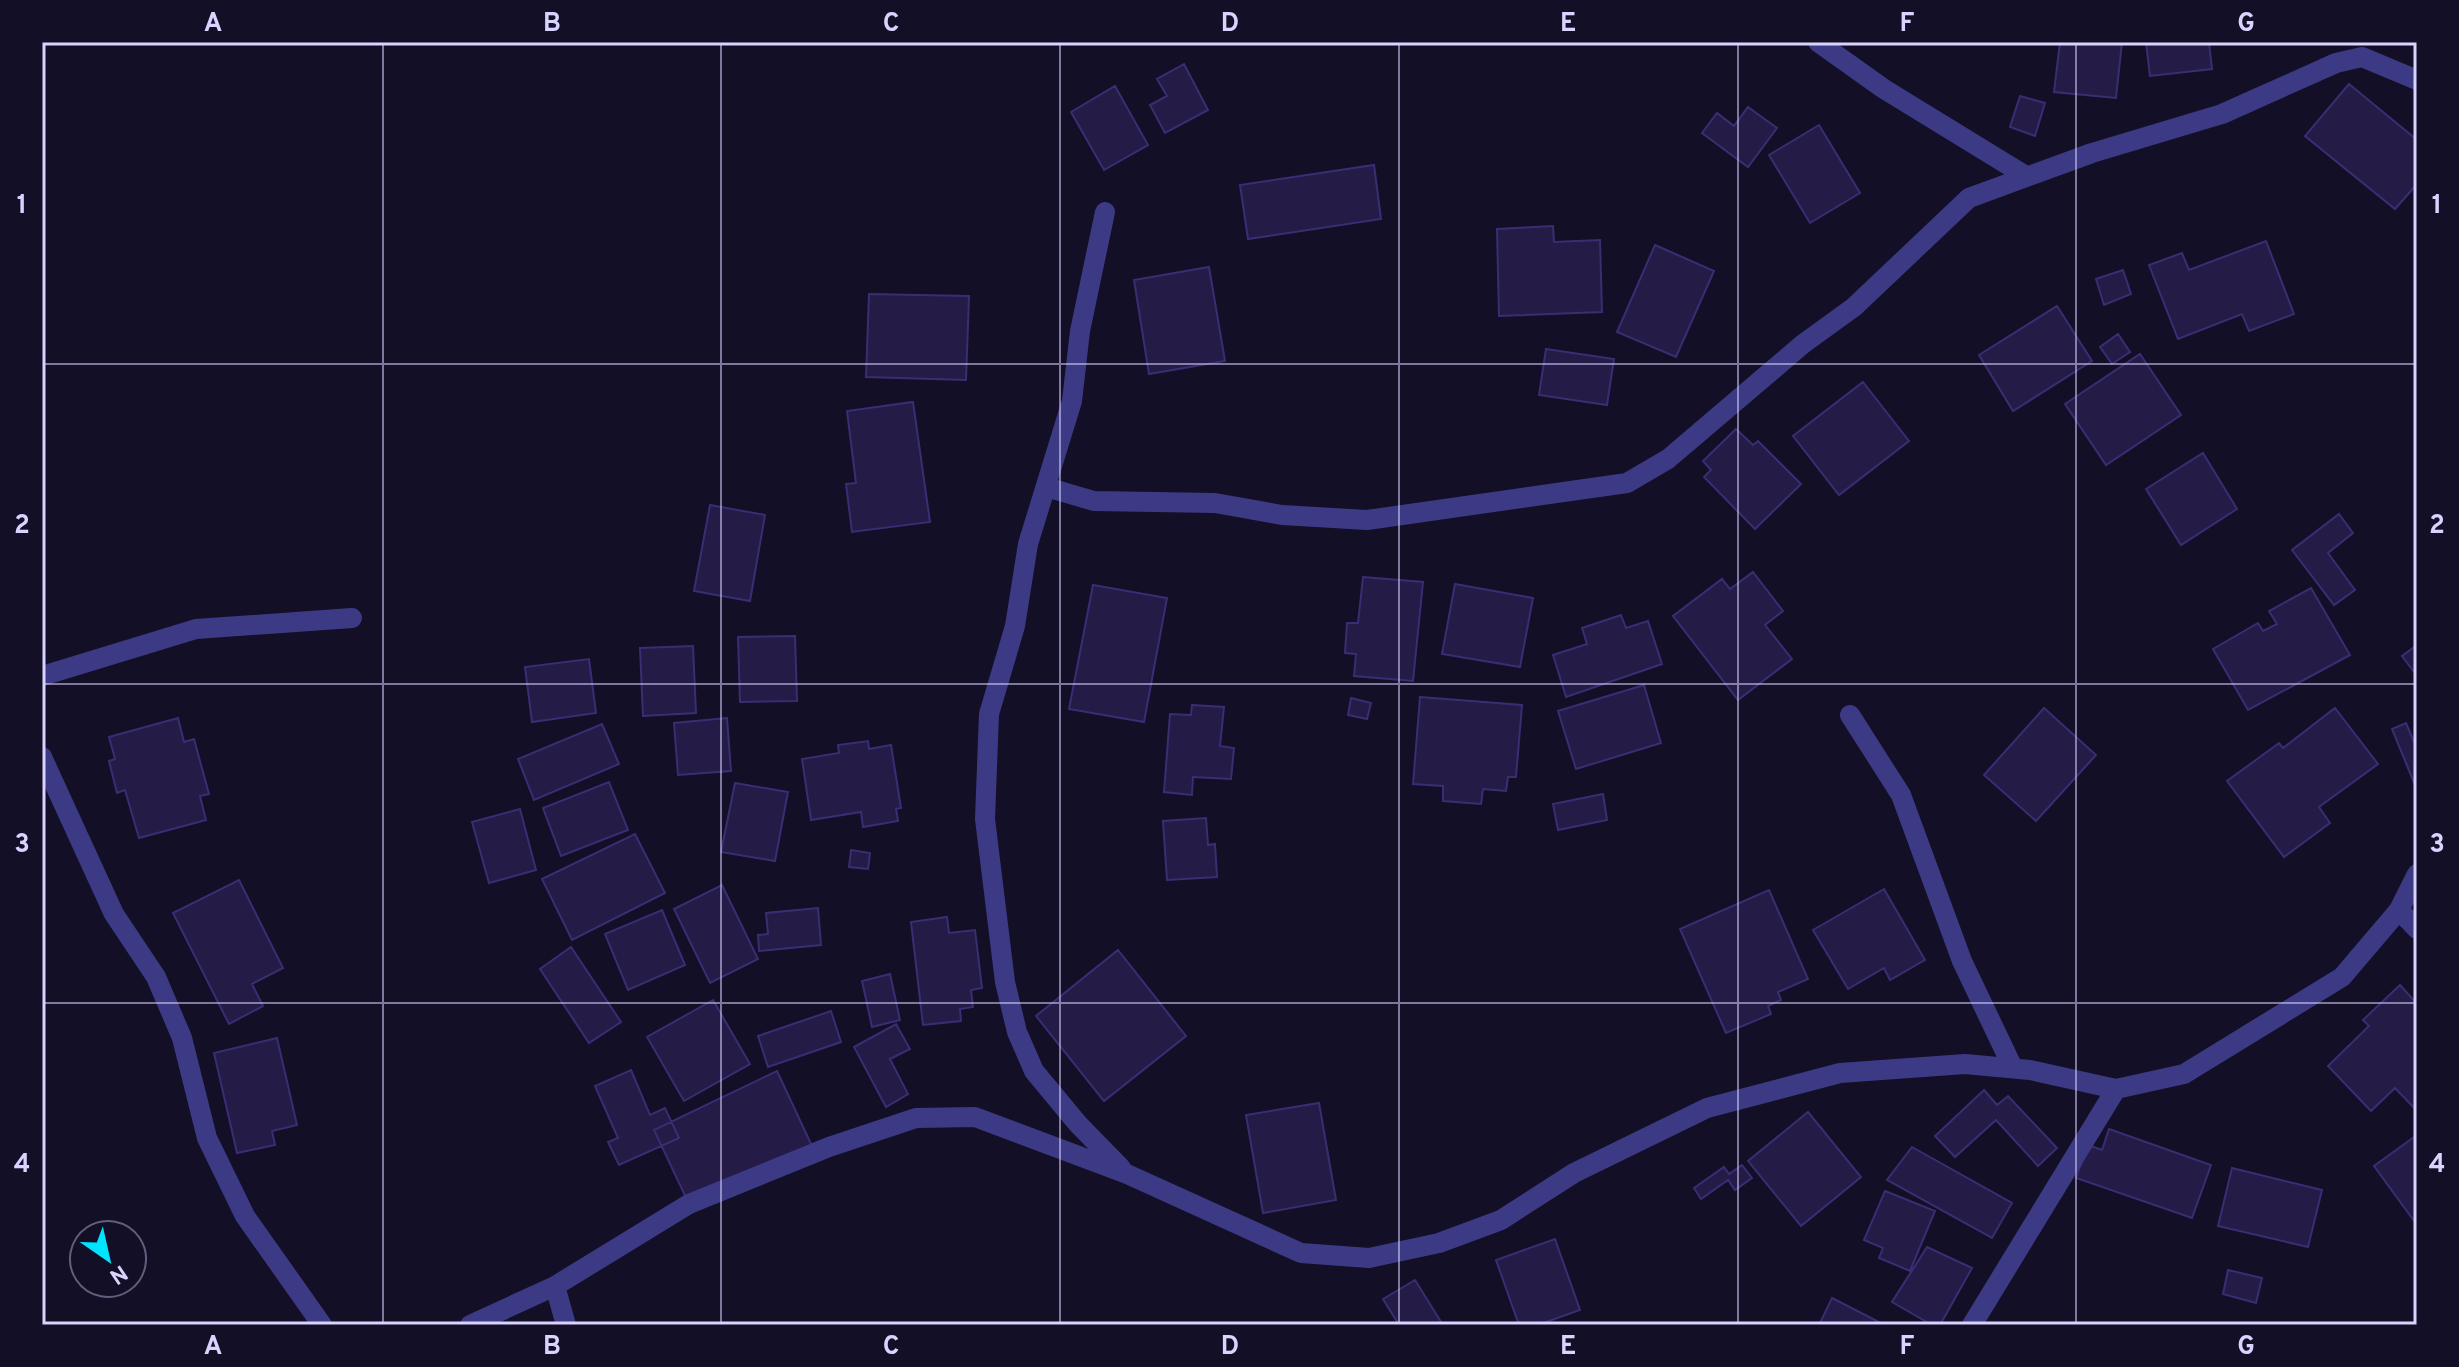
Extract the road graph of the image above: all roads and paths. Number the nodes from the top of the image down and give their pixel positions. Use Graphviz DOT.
graph roads {
  1 [pos="1818,42"];
  2 [pos="2417,80"];
  3 [pos="2026,176"];
  4 [pos="1105,212"];
  5 [pos="1046,487"];
  6 [pos="352,618"];
  7 [pos="42,676"];
  8 [pos="1850,715"];
  9 [pos="42,757"];
  10 [pos="2417,874"];
  11 [pos="2399,910"];
  12 [pos="2417,929"];
  13 [pos="2013,1068"];
  14 [pos="2116,1089"];
  15 [pos="1127,1174"];
  16 [pos="555,1286"];
  17 [pos="322,1325"];
  18 [pos="470,1325"];
  19 [pos="566,1325"];
  20 [pos="1972,1325"];
  1 -- 3 [label="street"];
  2 -- 3 [label="street"];
  3 -- 5 [label="street"];
  4 -- 5 [label="street"];
  5 -- 15 [label="street"];
  6 -- 7 [label="street"];
  8 -- 13 [label="street"];
  9 -- 17 [label="street"];
  10 -- 11 [label="street"];
  11 -- 12 [label="street"];
  11 -- 14 [label="street"];
  13 -- 14 [label="street"];
  13 -- 15 [label="street"];
  14 -- 20 [label="street"];
  15 -- 16 [label="street"];
  16 -- 18 [label="street"];
  16 -- 19 [label="street"];
}
